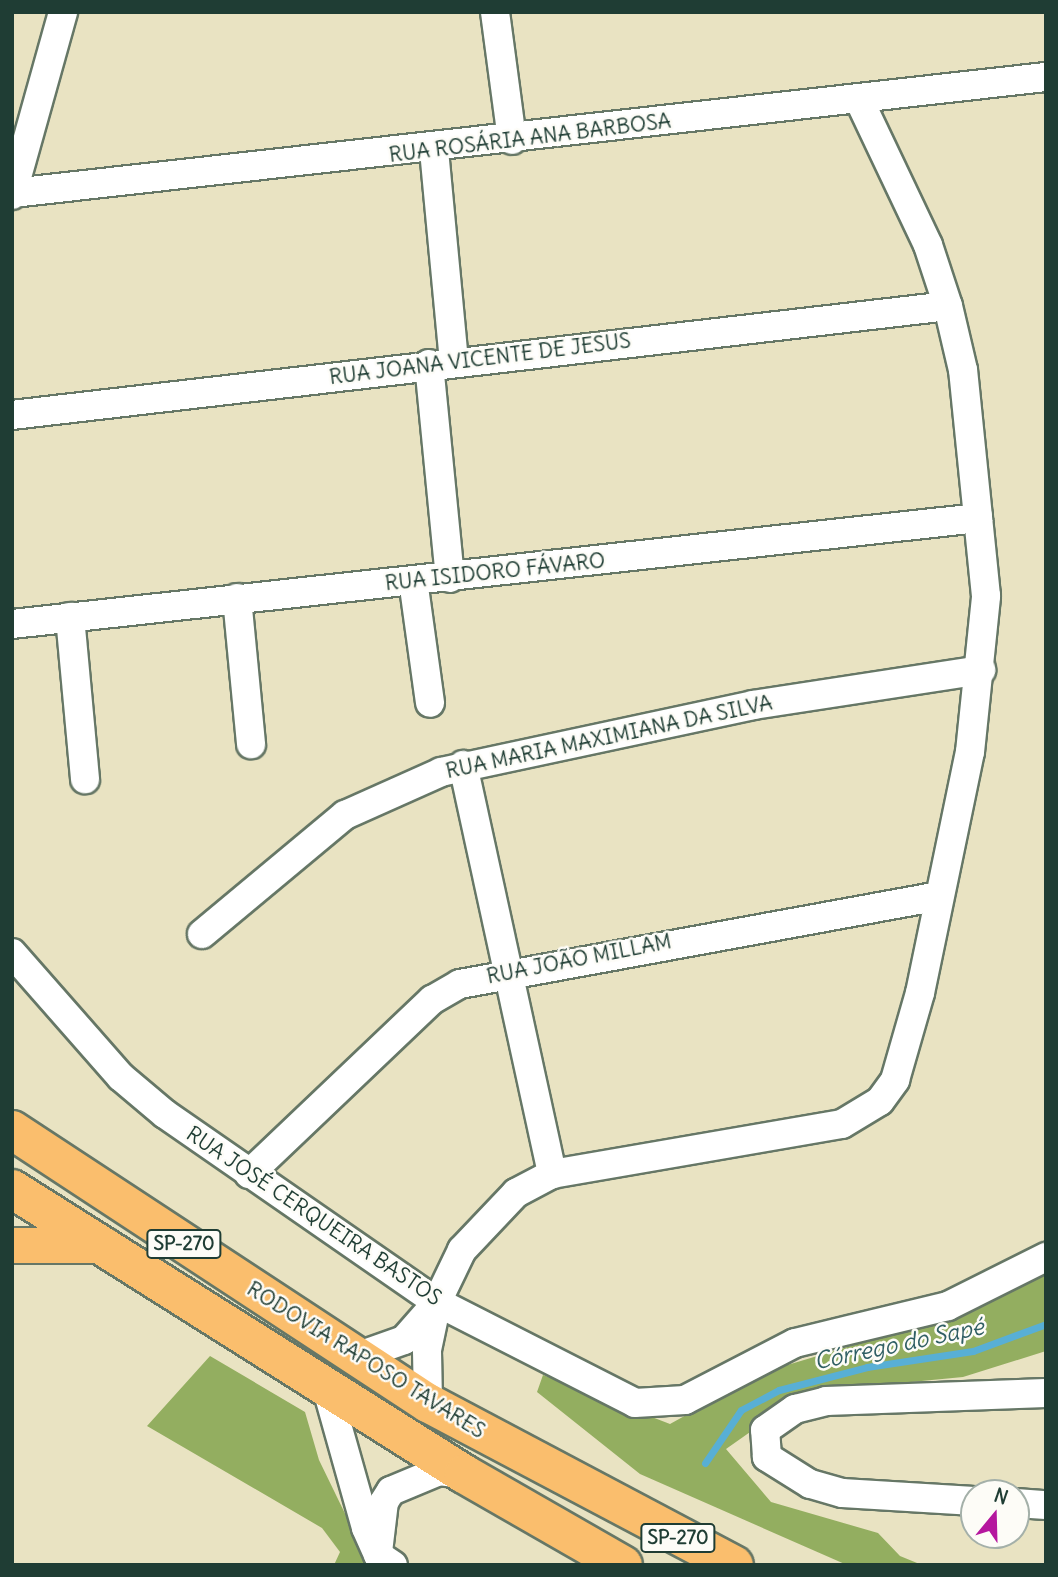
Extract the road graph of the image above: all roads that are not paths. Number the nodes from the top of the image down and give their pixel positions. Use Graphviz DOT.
graph roads {
  1 [pos="63,12"];
  2 [pos="495,12"];
  3 [pos="1046,77"];
  4 [pos="859,100"];
  5 [pos="512,140"];
  6 [pos="434,150"];
  7 [pos="13,194"];
  8 [pos="948,306"];
  9 [pos="441,362"];
  10 [pos="12,415"];
  11 [pos="978,518"];
  12 [pos="450,578"];
  13 [pos="413,580"];
  14 [pos="237,598"];
  15 [pos="70,617"];
  16 [pos="12,624"];
  17 [pos="981,670"];
  18 [pos="430,703"];
  19 [pos="251,744"];
  20 [pos="463,765"];
  21 [pos="85,779"];
  22 [pos="939,896"];
  23 [pos="202,934"];
  24 [pos="12,953"];
  25 [pos="506,971"];
  26 [pos="12,1130"];
  27 [pos="249,1174"];
  28 [pos="552,1174"];
  29 [pos="12,1189"];
  30 [pos="12,1245"];
  31 [pos="104,1245"];
  32 [pos="1046,1257"];
  33 [pos="437,1301"];
  34 [pos="356,1357"];
  35 [pos="1046,1374"];
  36 [pos="327,1389"];
  37 [pos="1018,1393"];
  38 [pos="1046,1393"];
  39 [pos="428,1404"];
  40 [pos="464,1474"];
  41 [pos="960,1500"];
  42 [pos="540,1518"];
  43 [pos="386,1560"];
  44 [pos="583,1565"];
  45 [pos="622,1565"];
  46 [pos="734,1565"];
  1 -- 7 [label="street"];
  2 -- 5 [label="street"];
  3 -- 4 [label="street, RUA ROSÁRIA ANA BARBOSA"];
  4 -- 5 [label="street, RUA ROSÁRIA ANA BARBOSA"];
  4 -- 8 [label="street"];
  5 -- 6 [label="street, RUA ROSÁRIA ANA BARBOSA"];
  6 -- 7 [label="street, RUA ROSÁRIA ANA BARBOSA"];
  6 -- 9 [label="street"];
  8 -- 9 [label="street, RUA JOANA VICENTE DE JESUS"];
  8 -- 11 [label="street"];
  9 -- 10 [label="street, RUA JOANA VICENTE DE JESUS"];
  9 -- 12 [label="street"];
  11 -- 12 [label="street, RUA ISIDORO FÁVARO"];
  11 -- 17 [label="street"];
  12 -- 13 [label="street, RUA ISIDORO FÁVARO"];
  13 -- 14 [label="street, RUA ISIDORO FÁVARO"];
  13 -- 18 [label="street"];
  14 -- 15 [label="street, RUA ISIDORO FÁVARO"];
  14 -- 19 [label="street"];
  15 -- 16 [label="street, RUA ISIDORO FÁVARO"];
  15 -- 21 [label="street"];
  17 -- 20 [label="street, RUA MARIA MAXIMIANA DA SILVA"];
  17 -- 22 [label="street"];
  20 -- 23 [label="street, RUA MARIA MAXIMIANA DA SILVA"];
  20 -- 25 [label="street"];
  22 -- 25 [label="street, RUA JOÃO MILLAM"];
  22 -- 28 [label="street"];
  24 -- 27 [label="street, RUA JOSÉ CERQUEIRA BASTOS"];
  25 -- 27 [label="street, RUA JOÃO MILLAM"];
  25 -- 28 [label="street"];
  26 -- 34 [label="highway, RODOVIA RAPOSO TAVARES / SP-270"];
  27 -- 33 [label="street, RUA JOSÉ CERQUEIRA BASTOS"];
  28 -- 33 [label="street"];
  29 -- 31 [label="highway, RODOVIA RAPOSO TAVARES / SP-270"];
  30 -- 31 [label="main road"];
  31 -- 36 [label="highway, RODOVIA RAPOSO TAVARES / SP-270"];
  32 -- 33 [label="street, RUA JOSÉ CERQUEIRA BASTOS"];
  33 -- 34 [label="street"];
  33 -- 39 [label="street"];
  34 -- 39 [label="highway, RODOVIA RAPOSO TAVARES / SP-270"];
  35 -- 37 [label="street"];
  36 -- 40 [label="highway, RODOVIA RAPOSO TAVARES / SP-270"];
  36 -- 43 [label="street"];
  37 -- 38 [label="street"];
  37 -- 41 [label="street"];
  39 -- 46 [label="highway, RODOVIA RAPOSO TAVARES / SP-270"];
  40 -- 42 [label="highway, RODOVIA RAPOSO TAVARES / SP-270"];
  40 -- 43 [label="street"];
  42 -- 44 [label="street"];
  42 -- 45 [label="highway, RODOVIA RAPOSO TAVARES / SP-270"];
}
